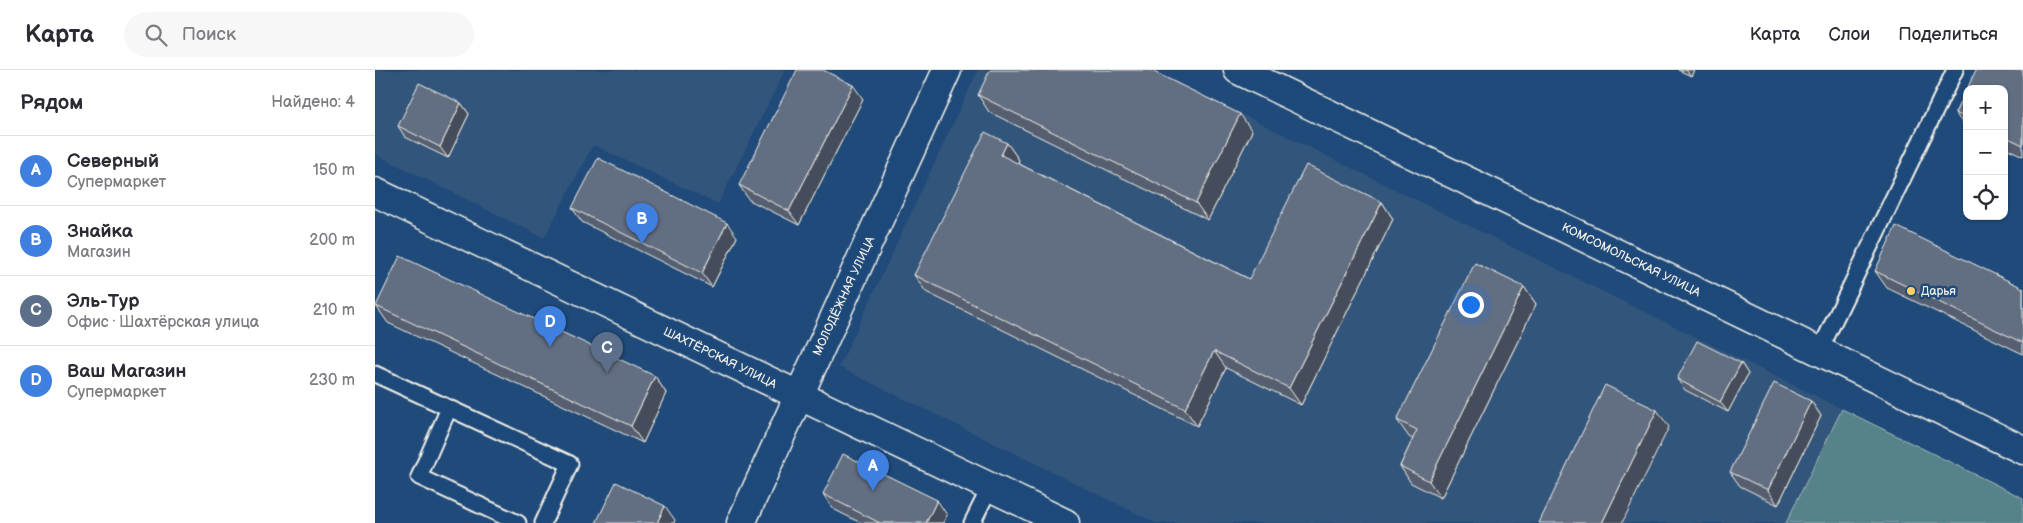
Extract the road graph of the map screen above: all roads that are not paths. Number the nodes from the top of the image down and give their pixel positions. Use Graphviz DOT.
graph roads {
  1 [pos="947,70"];
  2 [pos="1238,70"];
  3 [pos="1955,70"];
  4 [pos="375,192"];
  5 [pos="1819,352"];
  6 [pos="375,374"];
  7 [pos="798,395"];
  8 [pos="449,408"];
  9 [pos="2023,450"];
  10 [pos="990,487"];
  11 [pos="518,523"];
  12 [pos="543,523"];
  13 [pos="741,523"];
  14 [pos="971,523"];
  15 [pos="1065,523"];
  1 -- 7 [label="street, МОЛОДЁЖНАЯ УЛИЦА"];
  2 -- 5 [label="street, КОМСОМОЛЬСКАЯ УЛИЦА"];
  3 -- 5 [label="lane"];
  4 -- 7 [label="street, ШАХТЁРСКАЯ УЛИЦА"];
  5 -- 9 [label="street, КОМСОМОЛЬСКАЯ УЛИЦА"];
  6 -- 8 [label="lane"];
  7 -- 10 [label="street, ШАХТЁРСКАЯ УЛИЦА"];
  7 -- 13 [label="street, МОЛОДЁЖНАЯ УЛИЦА"];
  8 -- 11 [label="lane"];
  8 -- 12 [label="lane"];
  10 -- 14 [label="lane"];
  10 -- 15 [label="street, ШАХТЁРСКАЯ УЛИЦА"];
}
